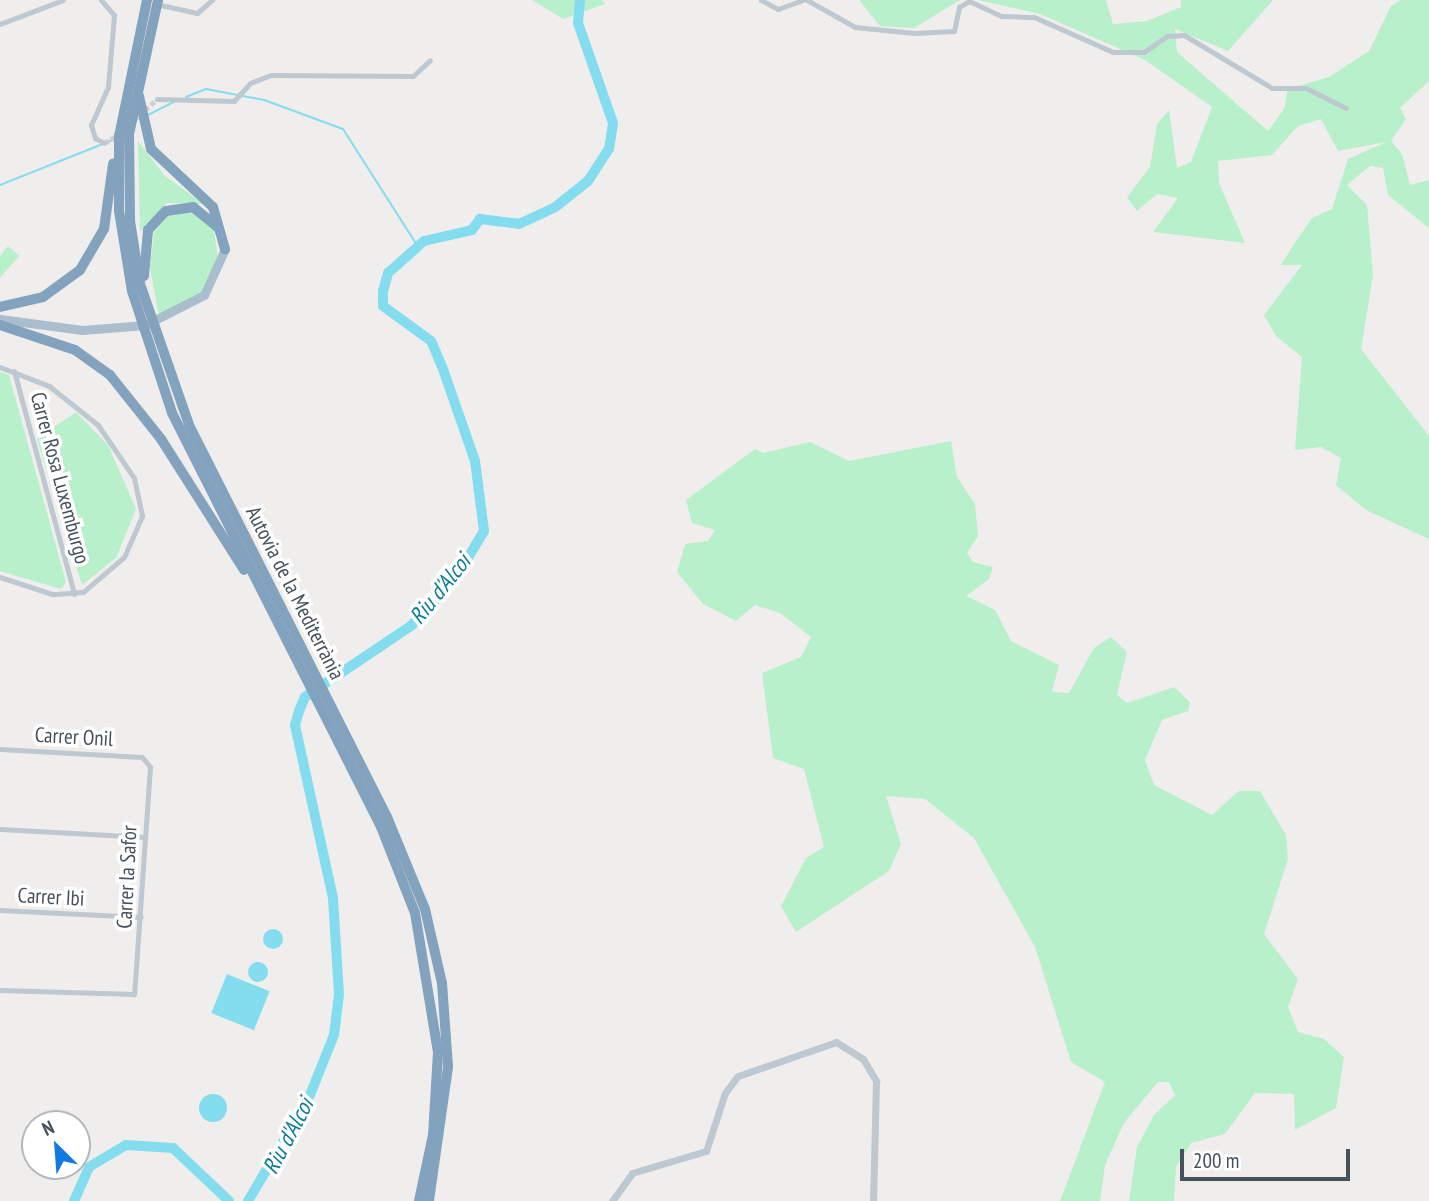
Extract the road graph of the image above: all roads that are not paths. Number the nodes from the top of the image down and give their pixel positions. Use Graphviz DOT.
graph roads {
  1 [pos="64,0"];
  2 [pos="101,0"];
  3 [pos="145,0"];
  4 [pos="158,0"];
  5 [pos="212,0"];
  6 [pos="761,0"];
  7 [pos="805,0"];
  8 [pos="0,24"];
  9 [pos="144,54"];
  10 [pos="430,60"];
  11 [pos="157,99"];
  12 [pos="1346,108"];
  13 [pos="119,136"];
  14 [pos="104,143"];
  15 [pos="225,249"];
  16 [pos="0,307"];
  17 [pos="146,308"];
  18 [pos="0,318"];
  19 [pos="0,324"];
  20 [pos="0,367"];
  21 [pos="15,371"];
  22 [pos="255,576"];
  23 [pos="0,577"];
  24 [pos="74,594"];
  25 [pos="0,749"];
  26 [pos="146,758"];
  27 [pos="0,829"];
  28 [pos="145,838"];
  29 [pos="0,910"];
  30 [pos="142,917"];
  31 [pos="425,930"];
  32 [pos="0,990"];
  33 [pos="419,1201"];
  34 [pos="429,1201"];
  35 [pos="612,1201"];
  36 [pos="873,1201"];
  1 -- 8 [label="street"];
  2 -- 14 [label="street"];
  3 -- 5 [label="street"];
  3 -- 13 [label="highway, Autovia de la Mediterrània"];
  4 -- 9 [label="highway, Autovia de la Mediterrània"];
  6 -- 7 [label="street"];
  7 -- 12 [label="street"];
  9 -- 15 [label="highway"];
  9 -- 17 [label="highway, Autovia de la Mediterrània"];
  10 -- 11 [label="street"];
  13 -- 16 [label="highway"];
  13 -- 22 [label="highway, Autovia de la Mediterrània"];
  15 -- 17 [label="highway"];
  15 -- 18 [label="main road"];
  17 -- 22 [label="highway, Autovia de la Mediterrània"];
  19 -- 22 [label="highway"];
  20 -- 21 [label="street"];
  21 -- 24 [label="street, Carrer Rosa Luxemburgo"];
  21 -- 24 [label="street"];
  22 -- 31 [label="highway, Autovia de la Mediterrània"];
  22 -- 31 [label="highway, Autovia de la Mediterrània"];
  23 -- 24 [label="street"];
  25 -- 26 [label="street, Carrer Onil"];
  26 -- 28 [label="street, Carrer la Safor"];
  27 -- 28 [label="street"];
  28 -- 30 [label="street, Carrer la Safor"];
  29 -- 30 [label="street, Carrer Ibi"];
  30 -- 32 [label="street, Carrer la Safor"];
  31 -- 33 [label="highway, Autovia de la Mediterrània"];
  31 -- 34 [label="highway, Autovia de la Mediterrània"];
  35 -- 36 [label="street"];
}
